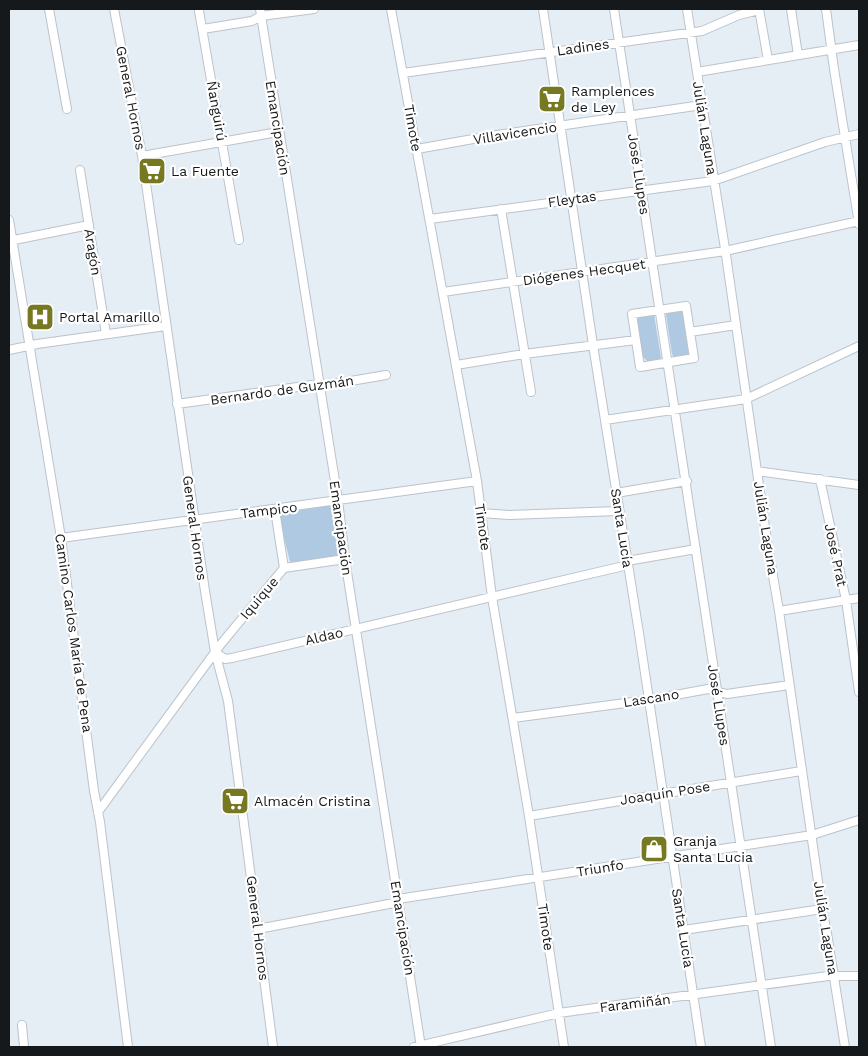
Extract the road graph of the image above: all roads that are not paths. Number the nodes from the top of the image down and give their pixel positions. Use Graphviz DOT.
graph roads {
  1 [pos="49,9"];
  2 [pos="114,9"];
  3 [pos="314,9"];
  4 [pos="391,9"];
  5 [pos="543,9"];
  6 [pos="614,9"];
  7 [pos="687,9"];
  8 [pos="791,9"];
  9 [pos="826,9"];
  10 [pos="759,10"];
  11 [pos="200,11"];
  12 [pos="260,12"];
  13 [pos="203,29"];
  14 [pos="691,32"];
  15 [pos="619,42"];
  16 [pos="859,45"];
  17 [pos="832,50"];
  18 [pos="549,52"];
  19 [pos="798,55"];
  20 [pos="768,60"];
  21 [pos="697,72"];
  22 [pos="403,73"];
  23 [pos="702,105"];
  24 [pos="67,109"];
  25 [pos="630,116"];
  26 [pos="560,126"];
  27 [pos="278,132"];
  28 [pos="859,134"];
  29 [pos="846,137"];
  30 [pos="222,141"];
  31 [pos="417,149"];
  32 [pos="142,156"];
  33 [pos="80,170"];
  34 [pos="713,181"];
  35 [pos="642,192"];
  36 [pos="572,199"];
  37 [pos="501,209"];
  38 [pos="430,219"];
  39 [pos="9,220"];
  40 [pos="859,222"];
  41 [pos="89,225"];
  42 [pos="10,240"];
  43 [pos="239,240"];
  44 [pos="726,251"];
  45 [pos="653,262"];
  46 [pos="582,272"];
  47 [pos="513,283"];
  48 [pos="443,292"];
  49 [pos="660,310"];
  50 [pos="736,325"];
  51 [pos="166,326"];
  52 [pos="690,332"];
  53 [pos="106,334"];
  54 [pos="636,340"];
  55 [pos="31,346"];
  56 [pos="593,346"];
  57 [pos="859,346"];
  58 [pos="9,350"];
  59 [pos="524,354"];
  60 [pos="668,362"];
  61 [pos="456,365"];
  62 [pos="386,375"];
  63 [pos="319,384"];
  64 [pos="531,392"];
  65 [pos="746,398"];
  66 [pos="177,404"];
  67 [pos="674,409"];
  68 [pos="604,420"];
  69 [pos="757,471"];
  70 [pos="820,479"];
  71 [pos="477,480"];
  72 [pos="687,481"];
  73 [pos="859,485"];
  74 [pos="616,493"];
  75 [pos="338,500"];
  76 [pos="275,510"];
  77 [pos="618,511"];
  78 [pos="481,513"];
  79 [pos="194,519"];
  80 [pos="61,538"];
  81 [pos="696,549"];
  82 [pos="345,559"];
  83 [pos="627,563"];
  84 [pos="284,568"];
  85 [pos="492,597"];
  86 [pos="859,598"];
  87 [pos="846,600"];
  88 [pos="779,611"];
  89 [pos="356,628"];
  90 [pos="215,652"];
  91 [pos="790,685"];
  92 [pos="717,691"];
  93 [pos="859,692"];
  94 [pos="648,700"];
  95 [pos="513,718"];
  96 [pos="801,771"];
  97 [pos="731,783"];
  98 [pos="662,794"];
  99 [pos="98,812"];
  100 [pos="529,816"];
  101 [pos="859,820"];
  102 [pos="812,836"];
  103 [pos="741,846"];
  104 [pos="671,857"];
  105 [pos="538,878"];
  106 [pos="399,901"];
  107 [pos="822,909"];
  108 [pos="752,920"];
  109 [pos="258,929"];
  110 [pos="684,930"];
  111 [pos="834,976"];
  112 [pos="859,976"];
  113 [pos="762,986"];
  114 [pos="694,996"];
  115 [pos="559,1013"];
  116 [pos="22,1025"];
  117 [pos="24,1047"];
  118 [pos="128,1047"];
  119 [pos="273,1047"];
  120 [pos="419,1047"];
  121 [pos="564,1047"];
  122 [pos="701,1047"];
  123 [pos="771,1047"];
  124 [pos="845,1047"];
  1 -- 24 [label="street"];
  2 -- 32 [label="street, General Hornos"];
  3 -- 12 [label="street"];
  4 -- 22 [label="street, Timote"];
  5 -- 18 [label="street, Santa Lucía"];
  6 -- 15 [label="street, José Llupes"];
  7 -- 14 [label="street, Julián Laguna"];
  8 -- 19 [label="street"];
  9 -- 17 [label="street"];
  10 -- 14 [label="street, Ladines"];
  10 -- 20 [label="street"];
  11 -- 13 [label="street, Ñanguirú"];
  12 -- 13 [label="street"];
  12 -- 27 [label="street, Emancipación"];
  13 -- 30 [label="street, Ñanguirú"];
  14 -- 15 [label="street, Ladines"];
  14 -- 21 [label="street, Julián Laguna"];
  15 -- 18 [label="street, Ladines"];
  15 -- 25 [label="street, José Llupes"];
  16 -- 17 [label="street"];
  17 -- 19 [label="street"];
  17 -- 29 [label="street"];
  18 -- 22 [label="street, Ladines"];
  18 -- 26 [label="street, Santa Lucía"];
  19 -- 20 [label="street"];
  20 -- 21 [label="street"];
  21 -- 23 [label="street, Julián Laguna"];
  22 -- 31 [label="street, Timote"];
  23 -- 25 [label="street, Villavicencio"];
  23 -- 34 [label="street, Julián Laguna"];
  25 -- 26 [label="street, Villavicencio"];
  25 -- 35 [label="street, José Llupes"];
  26 -- 31 [label="street, Villavicencio"];
  26 -- 36 [label="street, Santa Lucía"];
  27 -- 30 [label="street"];
  27 -- 63 [label="street, Emancipación"];
  28 -- 29 [label="street, Fleytas"];
  29 -- 34 [label="street, Fleytas"];
  29 -- 40 [label="street"];
  30 -- 32 [label="street"];
  30 -- 43 [label="street, Ñanguirú"];
  31 -- 38 [label="street, Timote"];
  32 -- 51 [label="street, General Hornos"];
  33 -- 41 [label="street, Aragón"];
  34 -- 35 [label="street, Fleytas"];
  34 -- 44 [label="street, Julián Laguna"];
  35 -- 36 [label="street, Fleytas"];
  35 -- 45 [label="street, José Llupes"];
  36 -- 37 [label="street, Fleytas"];
  36 -- 46 [label="street, Santa Lucía"];
  37 -- 38 [label="street, Fleytas"];
  37 -- 47 [label="street"];
  38 -- 48 [label="street, Timote"];
  39 -- 42 [label="street, Camino Carlos María de Pena"];
  40 -- 44 [label="street, Diógenes Hecquet"];
  41 -- 42 [label="street"];
  41 -- 53 [label="street, Aragón"];
  42 -- 55 [label="street, Camino Carlos María de Pena"];
  44 -- 45 [label="street, Diógenes Hecquet"];
  44 -- 50 [label="street, Julián Laguna"];
  45 -- 46 [label="street, Diógenes Hecquet"];
  45 -- 49 [label="street, José Llupes"];
  46 -- 47 [label="street, Diógenes Hecquet"];
  46 -- 56 [label="street, Santa Lucía"];
  47 -- 48 [label="street, Diógenes Hecquet"];
  47 -- 59 [label="street"];
  48 -- 61 [label="street, Timote"];
  49 -- 52 [label="street"];
  49 -- 54 [label="street"];
  49 -- 60 [label="street, José Llupes"];
  50 -- 52 [label="street"];
  50 -- 65 [label="street, Julián Laguna"];
  51 -- 53 [label="street"];
  51 -- 66 [label="street, General Hornos"];
  52 -- 60 [label="street"];
  53 -- 55 [label="street"];
  54 -- 56 [label="street"];
  54 -- 60 [label="street"];
  55 -- 58 [label="street"];
  55 -- 80 [label="street, Camino Carlos María de Pena"];
  56 -- 59 [label="street"];
  56 -- 68 [label="street, Santa Lucía"];
  57 -- 65 [label="street"];
  59 -- 61 [label="street"];
  59 -- 64 [label="street"];
  60 -- 67 [label="street, José Llupes"];
  61 -- 71 [label="street, Timote"];
  62 -- 63 [label="street, Bernardo de Guzmán"];
  63 -- 66 [label="street, Bernardo de Guzmán"];
  63 -- 75 [label="street, Emancipación"];
  65 -- 67 [label="street"];
  65 -- 69 [label="street, Julián Laguna"];
  66 -- 79 [label="street, General Hornos"];
  67 -- 68 [label="street"];
  67 -- 72 [label="street, José Llupes"];
  68 -- 74 [label="street, Santa Lucía"];
  69 -- 70 [label="street"];
  69 -- 88 [label="street, Julián Laguna"];
  70 -- 73 [label="street"];
  70 -- 87 [label="street, José Prat"];
  71 -- 75 [label="street, Tampico"];
  71 -- 78 [label="street, Timote"];
  72 -- 74 [label="street"];
  72 -- 81 [label="street, José Llupes"];
  74 -- 77 [label="street, Santa Lucía"];
  75 -- 76 [label="street, Tampico"];
  75 -- 82 [label="street, Emancipación"];
  76 -- 79 [label="street, Tampico"];
  76 -- 84 [label="street"];
  77 -- 78 [label="street"];
  77 -- 83 [label="street, Santa Lucía"];
  78 -- 85 [label="street, Timote"];
  79 -- 80 [label="street, Tampico"];
  79 -- 90 [label="street, General Hornos"];
  80 -- 99 [label="street, Camino Carlos María de Pena"];
  81 -- 83 [label="street, Aldao"];
  81 -- 92 [label="street, José Llupes"];
  82 -- 84 [label="street, Iquique"];
  82 -- 89 [label="street, Emancipación"];
  83 -- 85 [label="street, Aldao"];
  83 -- 94 [label="street, Santa Lucía"];
  84 -- 90 [label="street, Iquique"];
  85 -- 89 [label="street, Aldao"];
  85 -- 95 [label="street, Timote"];
  86 -- 87 [label="street"];
  87 -- 88 [label="street"];
  87 -- 93 [label="street, José Prat"];
  88 -- 91 [label="street, Julián Laguna"];
  89 -- 90 [label="street, Aldao"];
  89 -- 106 [label="street, Emancipación"];
  90 -- 99 [label="street"];
  90 -- 109 [label="street, General Hornos"];
  91 -- 92 [label="street, Lascano"];
  91 -- 96 [label="street, Julián Laguna"];
  92 -- 94 [label="street, Lascano"];
  92 -- 97 [label="street, José Llupes"];
  94 -- 95 [label="street, Lascano"];
  94 -- 98 [label="street, Santa Lucía"];
  95 -- 100 [label="street, Timote"];
  96 -- 97 [label="street, Joaquín Pose"];
  96 -- 102 [label="street, Julián Laguna"];
  97 -- 98 [label="street, Joaquín Pose"];
  97 -- 103 [label="street, José Llupes"];
  98 -- 100 [label="street, Joaquín Pose"];
  98 -- 104 [label="street, Santa Lucía"];
  99 -- 118 [label="street, Camino Carlos María de Pena"];
  100 -- 105 [label="street, Timote"];
  101 -- 102 [label="street, Triunfo"];
  102 -- 103 [label="street, Triunfo"];
  102 -- 107 [label="street, Julián Laguna"];
  103 -- 104 [label="street, Triunfo"];
  103 -- 108 [label="street, José Llupes"];
  104 -- 105 [label="street, Triunfo"];
  104 -- 110 [label="street, Santa Lucía"];
  105 -- 106 [label="street, Triunfo"];
  105 -- 115 [label="street, Timote"];
  106 -- 109 [label="street, Triunfo"];
  106 -- 120 [label="street, Emancipación"];
  107 -- 108 [label="street"];
  107 -- 111 [label="street, Julián Laguna"];
  108 -- 110 [label="street"];
  108 -- 113 [label="street, José Llupes"];
  109 -- 119 [label="street, General Hornos"];
  110 -- 114 [label="street, Santa Lucía"];
  111 -- 112 [label="street, Faramiñán"];
  111 -- 113 [label="street, Faramiñán"];
  111 -- 124 [label="street, Julián Laguna"];
  113 -- 114 [label="street, Faramiñán"];
  113 -- 123 [label="street, José Llupes"];
  114 -- 115 [label="street, Faramiñán"];
  114 -- 122 [label="street, Santa Lucía"];
  115 -- 120 [label="street, Faramiñán"];
  115 -- 121 [label="street, Timote"];
  116 -- 117 [label="street"];
}
